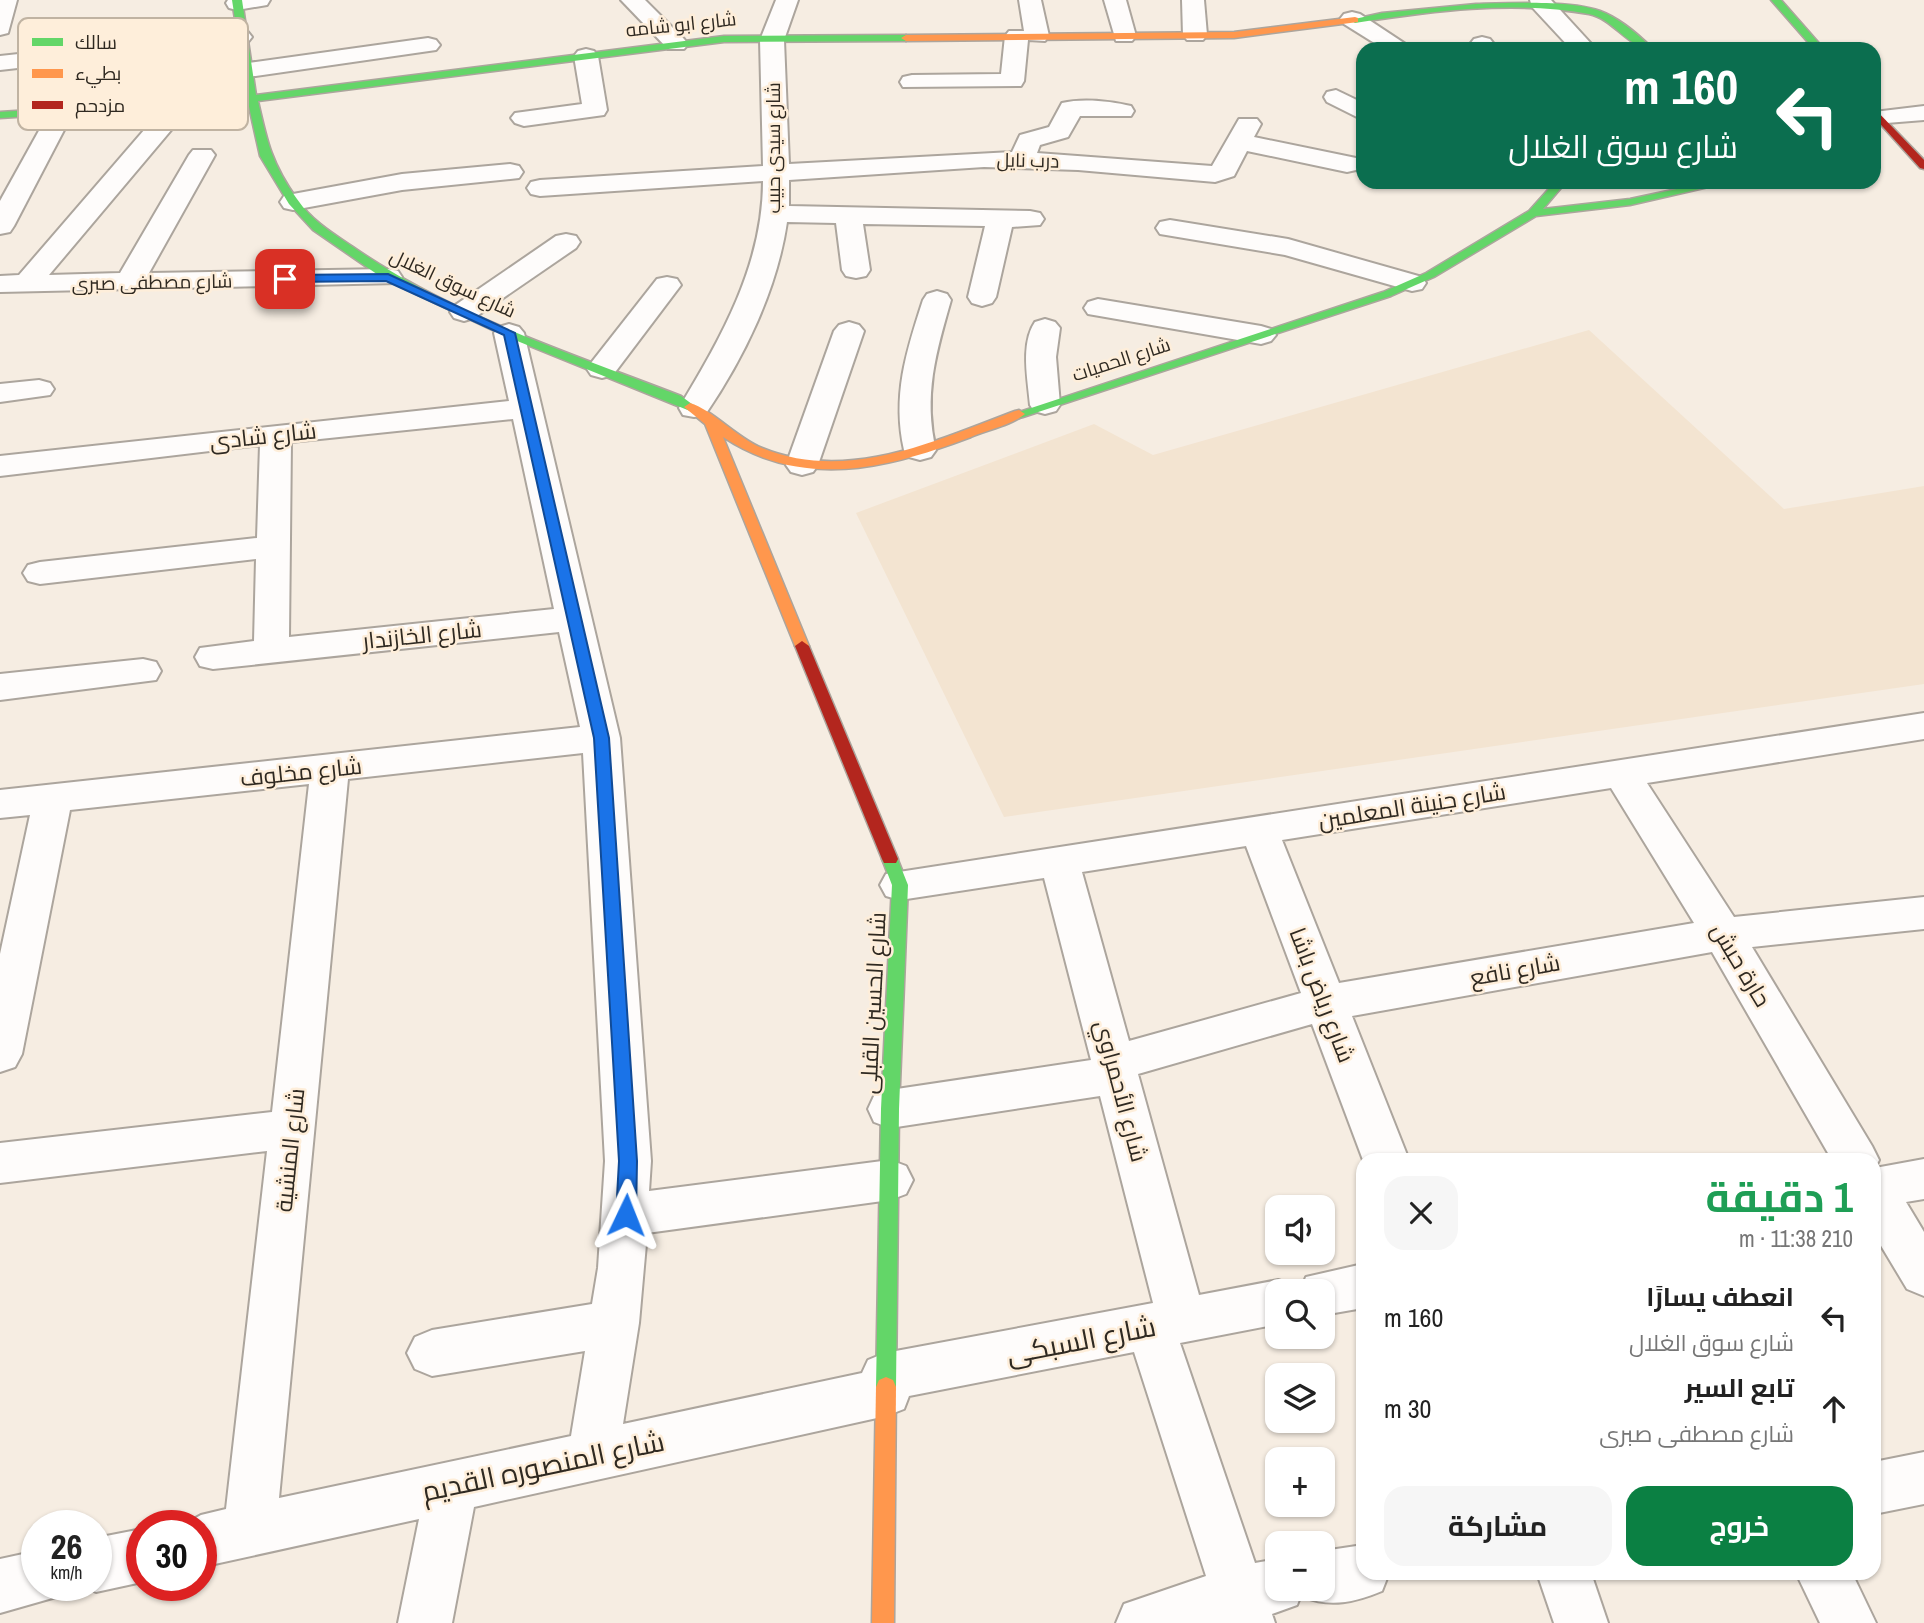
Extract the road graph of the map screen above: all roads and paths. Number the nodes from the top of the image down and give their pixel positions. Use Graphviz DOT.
graph roads {
  1 [pos="6,0"];
  2 [pos="632,0"];
  3 [pos="787,0"];
  4 [pos="1030,0"];
  5 [pos="1115,0"];
  6 [pos="1193,0"];
  7 [pos="1776,0"];
  8 [pos="1474,1"];
  9 [pos="1540,2"];
  10 [pos="1352,19"];
  11 [pos="0,28"];
  12 [pos="1195,35"];
  13 [pos="424,36"];
  14 [pos="1027,36"];
  15 [pos="1124,36"];
  16 [pos="772,38"];
  17 [pos="1390,42"];
  18 [pos="1577,42"];
  19 [pos="1638,42"];
  20 [pos="1813,42"];
  21 [pos="676,44"];
  22 [pos="248,53"];
  23 [pos="586,56"];
  24 [pos="18,62"];
  25 [pos="0,63"];
  26 [pos="248,73"];
  27 [pos="912,82"];
  28 [pos="1336,97"];
  29 [pos="248,99"];
  30 [pos="252,99"];
  31 [pos="1356,109"];
  32 [pos="1122,111"];
  33 [pos="18,113"];
  34 [pos="1924,113"];
  35 [pos="0,115"];
  36 [pos="1881,115"];
  37 [pos="524,118"];
  38 [pos="1881,122"];
  39 [pos="52,130"];
  40 [pos="157,130"];
  41 [pos="202,155"];
  42 [pos="1022,159"];
  43 [pos="1347,164"];
  44 [pos="1923,164"];
  45 [pos="777,171"];
  46 [pos="510,172"];
  47 [pos="540,188"];
  48 [pos="1555,189"];
  49 [pos="1694,189"];
  50 [pos="293,202"];
  51 [pos="1533,213"];
  52 [pos="775,214"];
  53 [pos="848,215"];
  54 [pos="1000,218"];
  55 [pos="1030,219"];
  56 [pos="0,226"];
  57 [pos="1170,228"];
  58 [pos="566,242"];
  59 [pos="856,270"];
  60 [pos="388,277"];
  61 [pos="130,281"];
  62 [pos="29,282"];
  63 [pos="1412,283"];
  64 [pos="0,284"];
  65 [pos="667,285"];
  66 [pos="982,297"];
  67 [pos="937,300"];
  68 [pos="1098,308"];
  69 [pos="464,312"];
  70 [pos="1045,328"];
  71 [pos="849,331"];
  72 [pos="509,333"];
  73 [pos="1261,335"];
  74 [pos="602,369"];
  75 [pos="38,389"];
  76 [pos="0,393"];
  77 [pos="1045,405"];
  78 [pos="526,410"];
  79 [pos="702,416"];
  80 [pos="276,434"];
  81 [pos="920,450"];
  82 [pos="802,465"];
  83 [pos="0,466"];
  84 [pos="271,547"];
  85 [pos="40,573"];
  86 [pos="573,619"];
  87 [pos="271,651"];
  88 [pos="213,657"];
  89 [pos="143,671"];
  90 [pos="0,687"];
  91 [pos="1924,726"];
  92 [pos="601,738"];
  93 [pos="330,768"];
  94 [pos="1621,773"];
  95 [pos="53,799"];
  96 [pos="0,804"];
  97 [pos="1259,830"];
  98 [pos="1059,861"];
  99 [pos="900,885"];
  100 [pos="1924,913"];
  101 [pos="1723,934"];
  102 [pos="1325,1003"];
  103 [pos="0,1054"];
  104 [pos="1115,1069"];
  105 [pos="890,1109"];
  106 [pos="292,1129"];
  107 [pos="1383,1153"];
  108 [pos="1852,1153"];
  109 [pos="0,1163"];
  110 [pos="1924,1179"];
  111 [pos="890,1180"];
  112 [pos="1881,1188"];
  113 [pos="1881,1202"];
  114 [pos="626,1215"];
  115 [pos="1924,1274"];
  116 [pos="1356,1287"];
  117 [pos="1335,1291"];
  118 [pos="1265,1305"];
  119 [pos="615,1323"];
  120 [pos="1166,1324"];
  121 [pos="432,1353"];
  122 [pos="885,1385"];
  123 [pos="593,1456"];
  124 [pos="1924,1478"];
  125 [pos="452,1486"];
  126 [pos="1881,1487"];
  127 [pos="250,1531"];
  128 [pos="217,1538"];
  129 [pos="1356,1573"];
  130 [pos="1335,1576"];
  131 [pos="1566,1580"];
  132 [pos="1827,1580"];
  133 [pos="21,1581"];
  134 [pos="0,1586"];
  135 [pos="1255,1600"];
  136 [pos="425,1623"];
  137 [pos="883,1623"];
  138 [pos="1143,1623"];
  139 [pos="1581,1623"];
  140 [pos="1849,1623"];
  1 -- 11 [label="street"];
  2 -- 21 [label="street"];
  3 -- 16 [label="street, شارع سيدى حبيب"];
  4 -- 14 [label="street"];
  5 -- 15 [label="street"];
  6 -- 12 [label="street"];
  7 -- 20 [label="main road"];
  8 -- 9 [label="main road, شارع ابو شامه"];
  8 -- 10 [label="main road, شارع ابو شامه"];
  9 -- 18 [label="street"];
  9 -- 19 [label="main road, شارع ابو شامه"];
  10 -- 12 [label="main road, شارع ابو شامه"];
  10 -- 17 [label="street"];
  12 -- 15 [label="main road, شارع ابو شامه"];
  13 -- 22 [label="street"];
  14 -- 15 [label="main road, شارع ابو شامه"];
  14 -- 16 [label="main road, شارع ابو شامه"];
  14 -- 27 [label="street"];
  16 -- 21 [label="main road, شارع ابو شامه"];
  16 -- 45 [label="street, شارع سيدى حبيب"];
  21 -- 23 [label="main road, شارع ابو شامه"];
  23 -- 30 [label="main road, شارع ابو شامه"];
  23 -- 37 [label="street"];
  24 -- 25 [label="street"];
  26 -- 30 [label="main road, شارع سوق الغلال"];
  28 -- 31 [label="street"];
  29 -- 30 [label="main road, شارع ابو شامه"];
  30 -- 50 [label="main road, شارع سوق الغلال"];
  32 -- 42 [label="street"];
  33 -- 35 [label="main road, شارع ابو شامه"];
  34 -- 36 [label="street"];
  38 -- 44 [label="main road"];
  39 -- 56 [label="street"];
  40 -- 62 [label="street"];
  41 -- 61 [label="street"];
  42 -- 43 [label="street, درب نايل"];
  42 -- 45 [label="street, درب نايل"];
  45 -- 47 [label="street, درب نايل"];
  45 -- 52 [label="street, شارع سيدى حبيب"];
  46 -- 50 [label="street"];
  48 -- 51 [label="main road, شارع الحميات"];
  49 -- 51 [label="main road, شارع الحميات"];
  50 -- 60 [label="main road, شارع سوق الغلال"];
  51 -- 63 [label="main road, شارع الحميات"];
  52 -- 53 [label="street"];
  52 -- 79 [label="street, شارع سيدى حبيب"];
  53 -- 54 [label="street"];
  53 -- 59 [label="street"];
  54 -- 55 [label="street"];
  54 -- 66 [label="street"];
  57 -- 63 [label="street"];
  58 -- 69 [label="street"];
  60 -- 61 [label="street, شارع مصطفى صبرى"];
  60 -- 69 [label="main road, شارع سوق الغلال"];
  61 -- 62 [label="street, شارع مصطفى صبرى"];
  62 -- 64 [label="street, شارع مصطفى صبرى"];
  63 -- 73 [label="main road, شارع الحميات"];
  65 -- 74 [label="street"];
  67 -- 81 [label="street"];
  68 -- 73 [label="street"];
  69 -- 72 [label="main road, شارع سوق الغلال"];
  70 -- 77 [label="street"];
  71 -- 82 [label="street"];
  72 -- 74 [label="main road, شارع سوق الغلال"];
  72 -- 78 [label="street"];
  73 -- 77 [label="main road, شارع الحميات"];
  74 -- 79 [label="main road, شارع سوق الغلال"];
  75 -- 76 [label="street"];
  77 -- 81 [label="main road, شارع الحميات"];
  78 -- 80 [label="street, شارع شادى"];
  78 -- 86 [label="street"];
  79 -- 82 [label="main road, شارع الحميات"];
  79 -- 99 [label="main road, شارع الحسين القبلى"];
  80 -- 83 [label="street, شارع شادى"];
  80 -- 84 [label="street"];
  81 -- 82 [label="main road, شارع الحميات"];
  84 -- 85 [label="street"];
  84 -- 87 [label="street"];
  86 -- 87 [label="street, شارع الخازندار"];
  86 -- 92 [label="street"];
  87 -- 88 [label="street, شارع الخازندار"];
  89 -- 90 [label="street"];
  91 -- 94 [label="street, شارع جنينة المعلمين"];
  92 -- 93 [label="street, شارع مخلوف"];
  92 -- 114 [label="street"];
  93 -- 95 [label="street, شارع مخلوف"];
  93 -- 106 [label="street, شارع المنشية"];
  94 -- 97 [label="street, شارع جنينة المعلمين"];
  94 -- 101 [label="street, حارة حبش"];
  95 -- 96 [label="street, شارع مخلوف"];
  95 -- 103 [label="street"];
  97 -- 98 [label="street, شارع جنينة المعلمين"];
  97 -- 102 [label="street, شارع رياض باشا"];
  98 -- 99 [label="street, شارع جنينة المعلمين"];
  98 -- 104 [label="street, شارع الأحمراوي"];
  99 -- 105 [label="main road, شارع الحسين القبلى"];
  100 -- 101 [label="street, شارع نافع"];
  101 -- 102 [label="street, شارع نافع"];
  101 -- 108 [label="street, حارة حبش"];
  102 -- 104 [label="street, شارع نافع"];
  102 -- 107 [label="street, شارع رياض باشا"];
  104 -- 105 [label="street, شارع نافع"];
  104 -- 120 [label="street, شارع الأحمراوي"];
  105 -- 111 [label="main road, شارع الحسين القبلى"];
  106 -- 109 [label="street"];
  106 -- 127 [label="street, شارع المنشية"];
  110 -- 112 [label="street"];
  111 -- 114 [label="street"];
  111 -- 122 [label="main road, شارع الحسين القبلى"];
  113 -- 115 [label="street"];
  114 -- 119 [label="street"];
  116 -- 117 [label="street"];
  118 -- 120 [label="street, شارع السبكى"];
  119 -- 121 [label="street"];
  119 -- 123 [label="street"];
  120 -- 122 [label="street, شارع السبكى"];
  120 -- 135 [label="street, شارع الأحمراوي"];
  122 -- 123 [label="street, شارع المنصوره القديم"];
  122 -- 137 [label="main road, شارع الحسين القبلى"];
  123 -- 125 [label="street, شارع المنصوره القديم"];
  124 -- 126 [label="street"];
  125 -- 127 [label="street, شارع المنصوره القديم"];
  125 -- 136 [label="street"];
  127 -- 128 [label="street, شارع المنصوره القديم"];
  129 -- 130 [label="street"];
  131 -- 139 [label="street"];
  132 -- 140 [label="street"];
  133 -- 134 [label="street"];
  135 -- 138 [label="street"];
}
